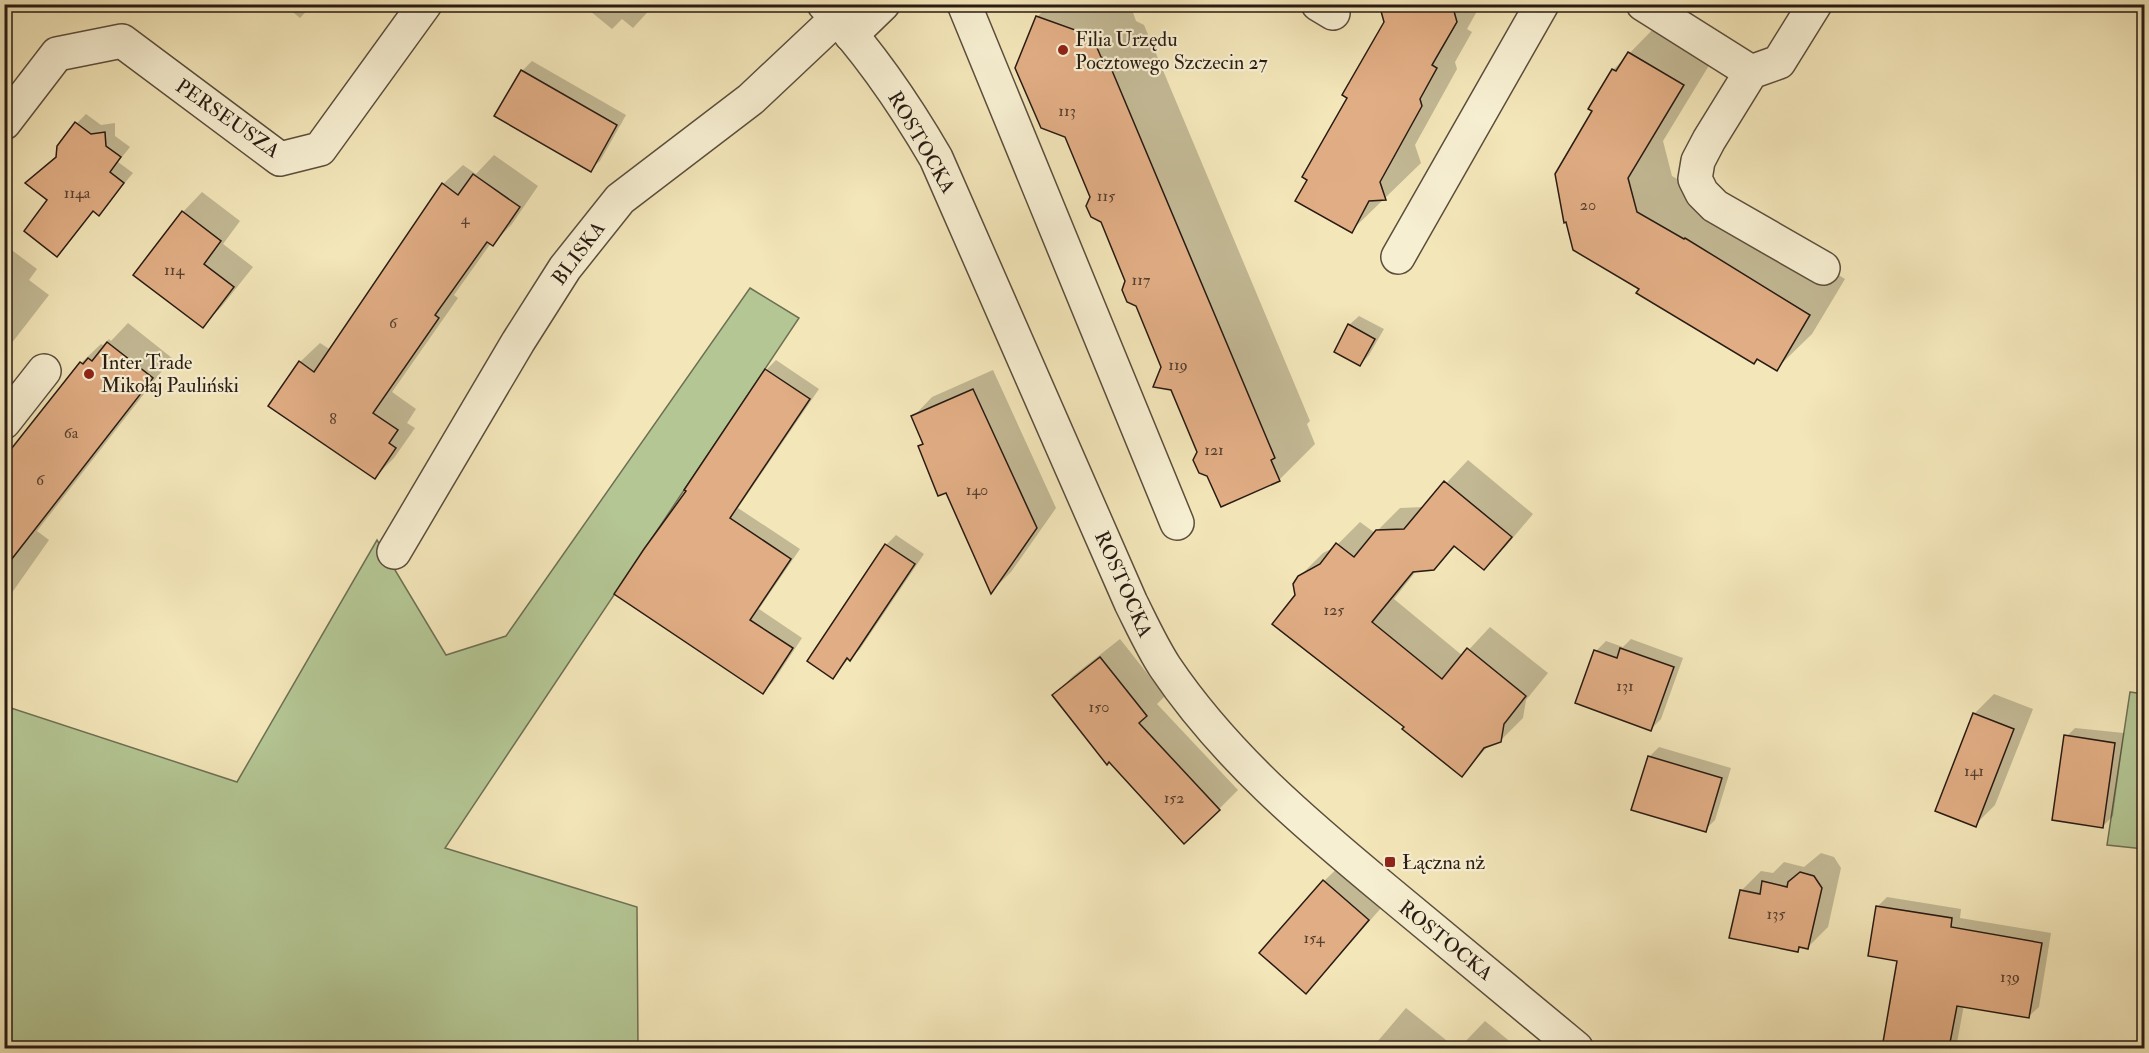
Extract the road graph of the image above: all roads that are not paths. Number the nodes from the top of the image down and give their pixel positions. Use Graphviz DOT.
graph roads {
  1 [pos="425,4"];
  2 [pos="883,4"];
  3 [pos="964,4"];
  4 [pos="1542,4"];
  5 [pos="1643,4"];
  6 [pos="1815,4"];
  7 [pos="837,19"];
  8 [pos="1751,72"];
  9 [pos="4,123"];
  10 [pos="1398,257"];
  11 [pos="1823,268"];
  12 [pos="44,371"];
  13 [pos="4,422"];
  14 [pos="1177,523"];
  15 [pos="394,552"];
  16 [pos="1576,1048"];
  1 -- 9 [label="street, PERSEUSZA"];
  2 -- 7 [label="street, BLISKA"];
  3 -- 14 [label="street"];
  4 -- 10 [label="street"];
  5 -- 8 [label="street"];
  6 -- 8 [label="street"];
  7 -- 15 [label="street, BLISKA"];
  7 -- 16 [label="street, ROSTOCKA"];
  8 -- 11 [label="street"];
  12 -- 13 [label="street"];
}
